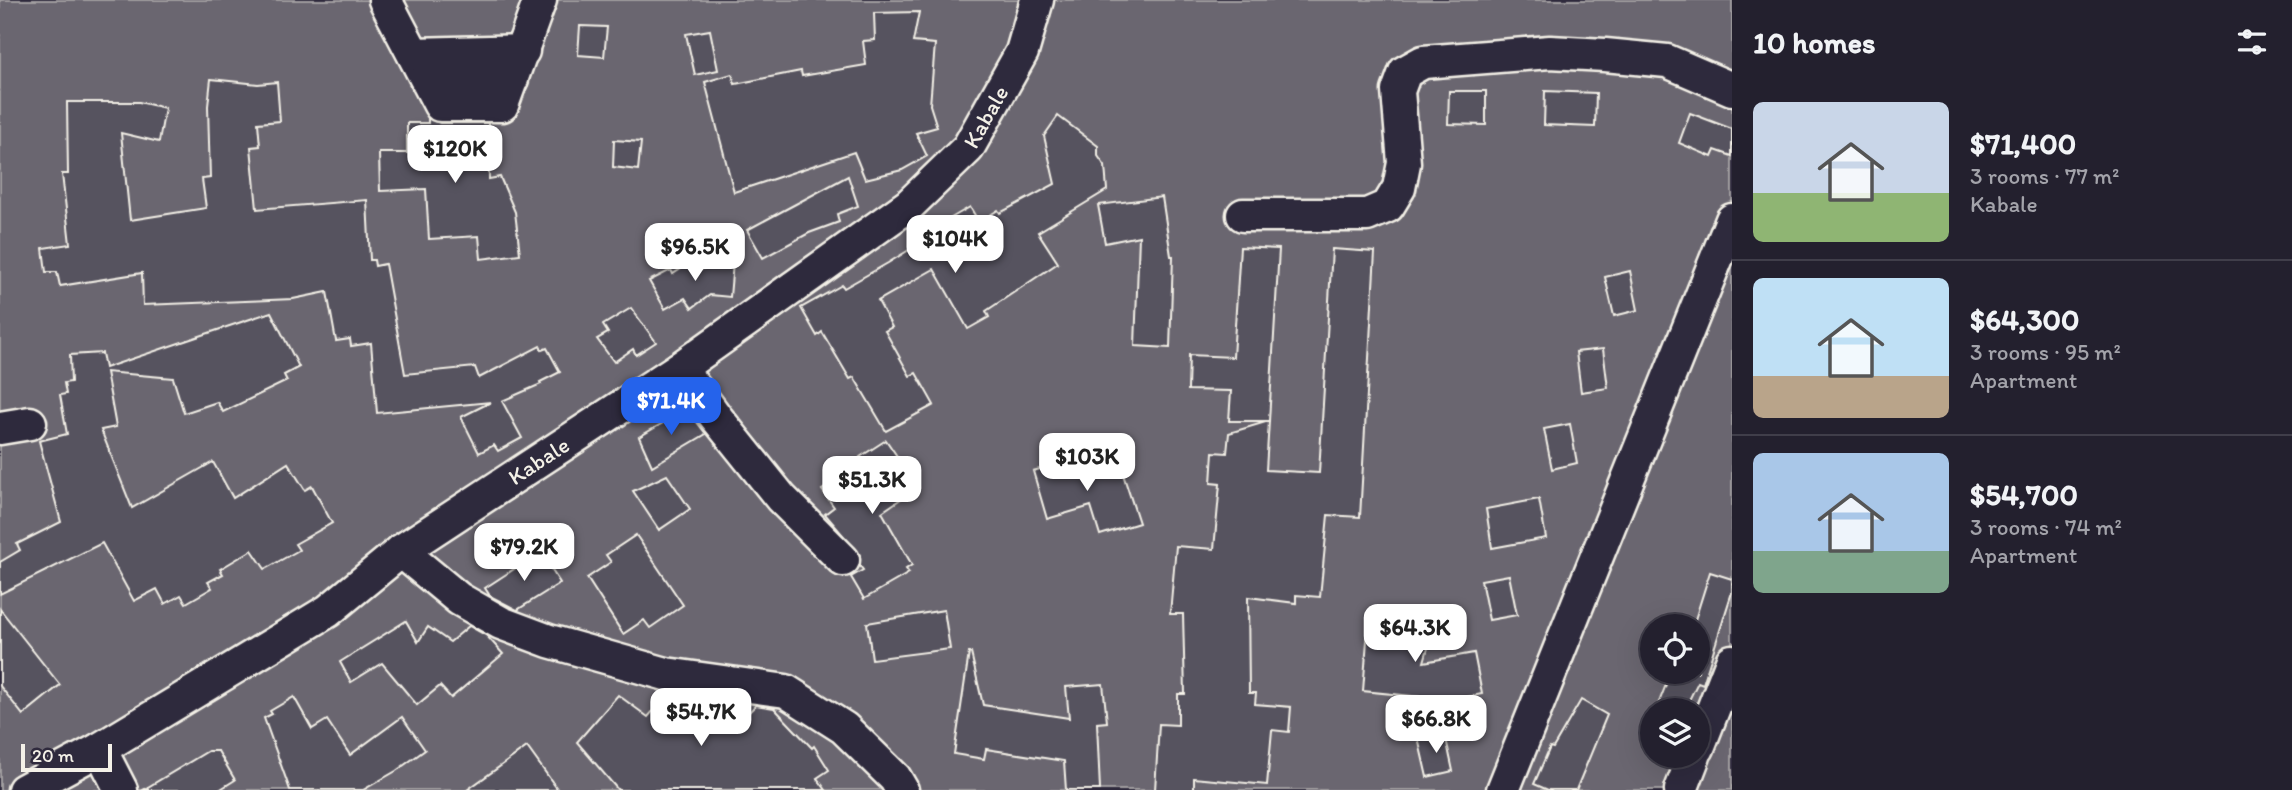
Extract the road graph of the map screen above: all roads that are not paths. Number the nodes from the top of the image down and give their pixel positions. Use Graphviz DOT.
graph roads {
  1 [pos="385,0"];
  2 [pos="540,0"];
  3 [pos="1037,0"];
  4 [pos="518,65"];
  5 [pos="420,66"];
  6 [pos="1732,89"];
  7 [pos="1243,215"];
  8 [pos="1732,220"];
  9 [pos="680,368"];
  10 [pos="401,551"];
  11 [pos="843,560"];
  12 [pos="1732,661"];
  13 [pos="1710,717"];
  14 [pos="100,748"];
  15 [pos="1689,768"];
  16 [pos="24,790"];
  17 [pos="121,790"];
  18 [pos="902,790"];
  19 [pos="1503,790"];
  20 [pos="1681,790"];
  1 -- 5 [label="street"];
  2 -- 4 [label="street"];
  3 -- 9 [label="street, Kabale"];
  4 -- 5 [label="street"];
  4 -- 5 [label="street"];
  6 -- 7 [label="street"];
  8 -- 19 [label="street"];
  9 -- 10 [label="street, Kabale"];
  9 -- 11 [label="street"];
  10 -- 14 [label="street, Kabale"];
  10 -- 18 [label="street"];
  12 -- 13 [label="street"];
  14 -- 16 [label="street, Kabale"];
  14 -- 17 [label="street"];
  15 -- 20 [label="street"];
}
